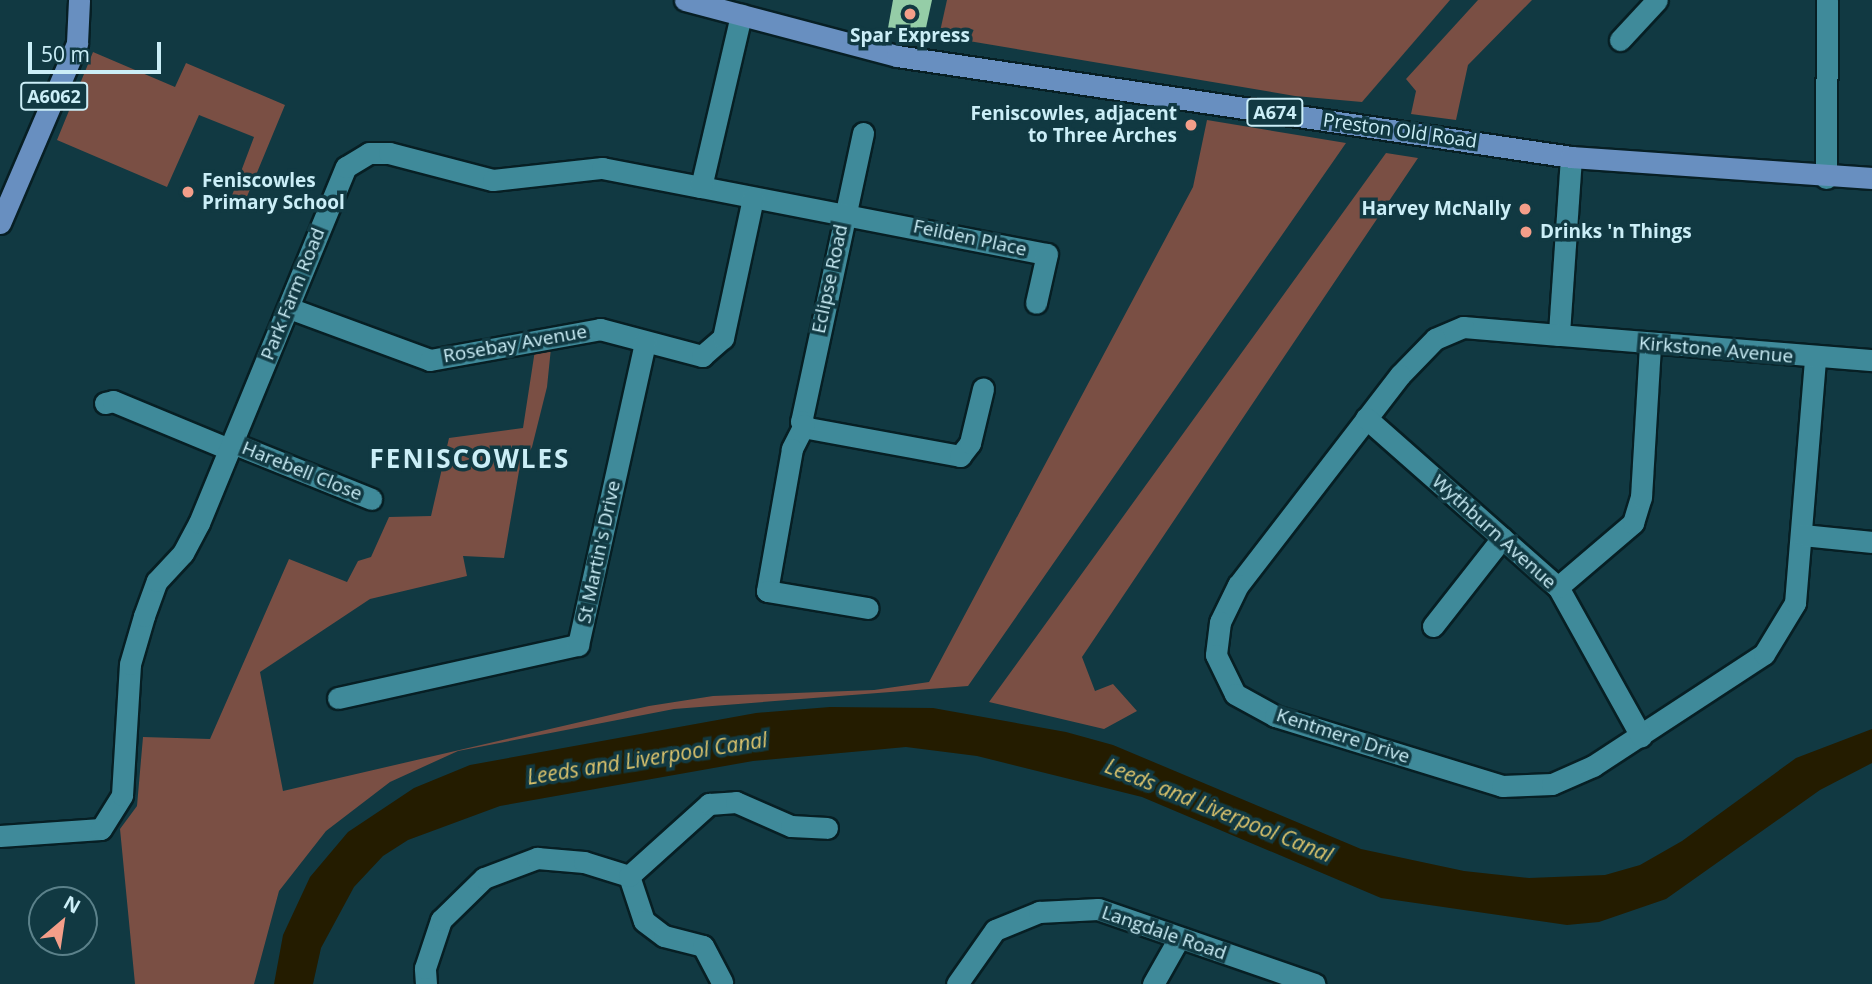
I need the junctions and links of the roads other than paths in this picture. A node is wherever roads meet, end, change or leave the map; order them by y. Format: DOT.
graph roads {
  1 [pos="79,0"];
  2 [pos="1657,0"];
  3 [pos="1827,0"];
  4 [pos="699,2"];
  5 [pos="741,15"];
  6 [pos="1620,40"];
  7 [pos="863,133"];
  8 [pos="1571,156"];
  9 [pos="1826,178"];
  10 [pos="1872,178"];
  11 [pos="701,187"];
  12 [pos="753,198"];
  13 [pos="845,212"];
  14 [pos="0,223"];
  15 [pos="1036,303"];
  16 [pos="289,308"];
  17 [pos="1559,335"];
  18 [pos="645,342"];
  19 [pos="1650,345"];
  20 [pos="1815,358"];
  21 [pos="1872,360"];
  22 [pos="983,389"];
  23 [pos="105,403"];
  24 [pos="1366,418"];
  25 [pos="804,425"];
  26 [pos="231,446"];
  27 [pos="371,499"];
  28 [pos="1803,535"];
  29 [pos="1502,538"];
  30 [pos="1872,542"];
  31 [pos="1558,587"];
  32 [pos="868,608"];
  33 [pos="1433,626"];
  34 [pos="338,698"];
  35 [pos="1641,736"];
  36 [pos="827,828"];
  37 [pos="0,836"];
  38 [pos="629,876"];
  39 [pos="1178,938"];
  40 [pos="722,982"];
  41 [pos="426,984"];
  42 [pos="957,984"];
  43 [pos="1153,984"];
  44 [pos="1314,984"];
  1 -- 14 [label="main road, A6062"];
  2 -- 6 [label="street"];
  3 -- 9 [label="street"];
  4 -- 5 [label="main road, Preston Old Road / A674"];
  5 -- 8 [label="main road, Preston Old Road / A674"];
  5 -- 11 [label="street"];
  7 -- 13 [label="street, Eclipse Road"];
  8 -- 9 [label="main road, Preston Old Road / A674"];
  8 -- 17 [label="street"];
  9 -- 10 [label="main road, Preston Old Road / A674"];
  11 -- 12 [label="street, Park Farm Road"];
  11 -- 16 [label="street, Park Farm Road"];
  12 -- 13 [label="street, Park Farm Road"];
  12 -- 18 [label="street, Rosebay Avenue"];
  13 -- 15 [label="street, Feilden Place"];
  13 -- 25 [label="street, Eclipse Road"];
  16 -- 18 [label="street, Rosebay Avenue"];
  16 -- 26 [label="street, Park Farm Road"];
  17 -- 19 [label="street, Kirkstone Avenue"];
  17 -- 24 [label="street, Kentmere Drive"];
  18 -- 34 [label="street, St Martin's Drive"];
  19 -- 20 [label="street, Kirkstone Avenue"];
  19 -- 31 [label="street"];
  20 -- 21 [label="street, Kirkstone Avenue"];
  20 -- 28 [label="street, Kentmere Drive"];
  22 -- 25 [label="street"];
  23 -- 26 [label="street, Harebell Close"];
  24 -- 29 [label="street, Wythburn Avenue"];
  24 -- 35 [label="street, Kentmere Drive"];
  25 -- 32 [label="street, Eclipse Road"];
  26 -- 27 [label="street, Harebell Close"];
  26 -- 37 [label="street, Park Farm Road"];
  28 -- 30 [label="street"];
  28 -- 35 [label="street, Kentmere Drive"];
  29 -- 31 [label="street, Wythburn Avenue"];
  29 -- 33 [label="street"];
  31 -- 35 [label="street, Wythburn Avenue"];
  36 -- 38 [label="street"];
  38 -- 40 [label="street"];
  38 -- 41 [label="street"];
  39 -- 42 [label="street, Langdale Road"];
  39 -- 43 [label="street"];
  39 -- 44 [label="street, Langdale Road"];
}
